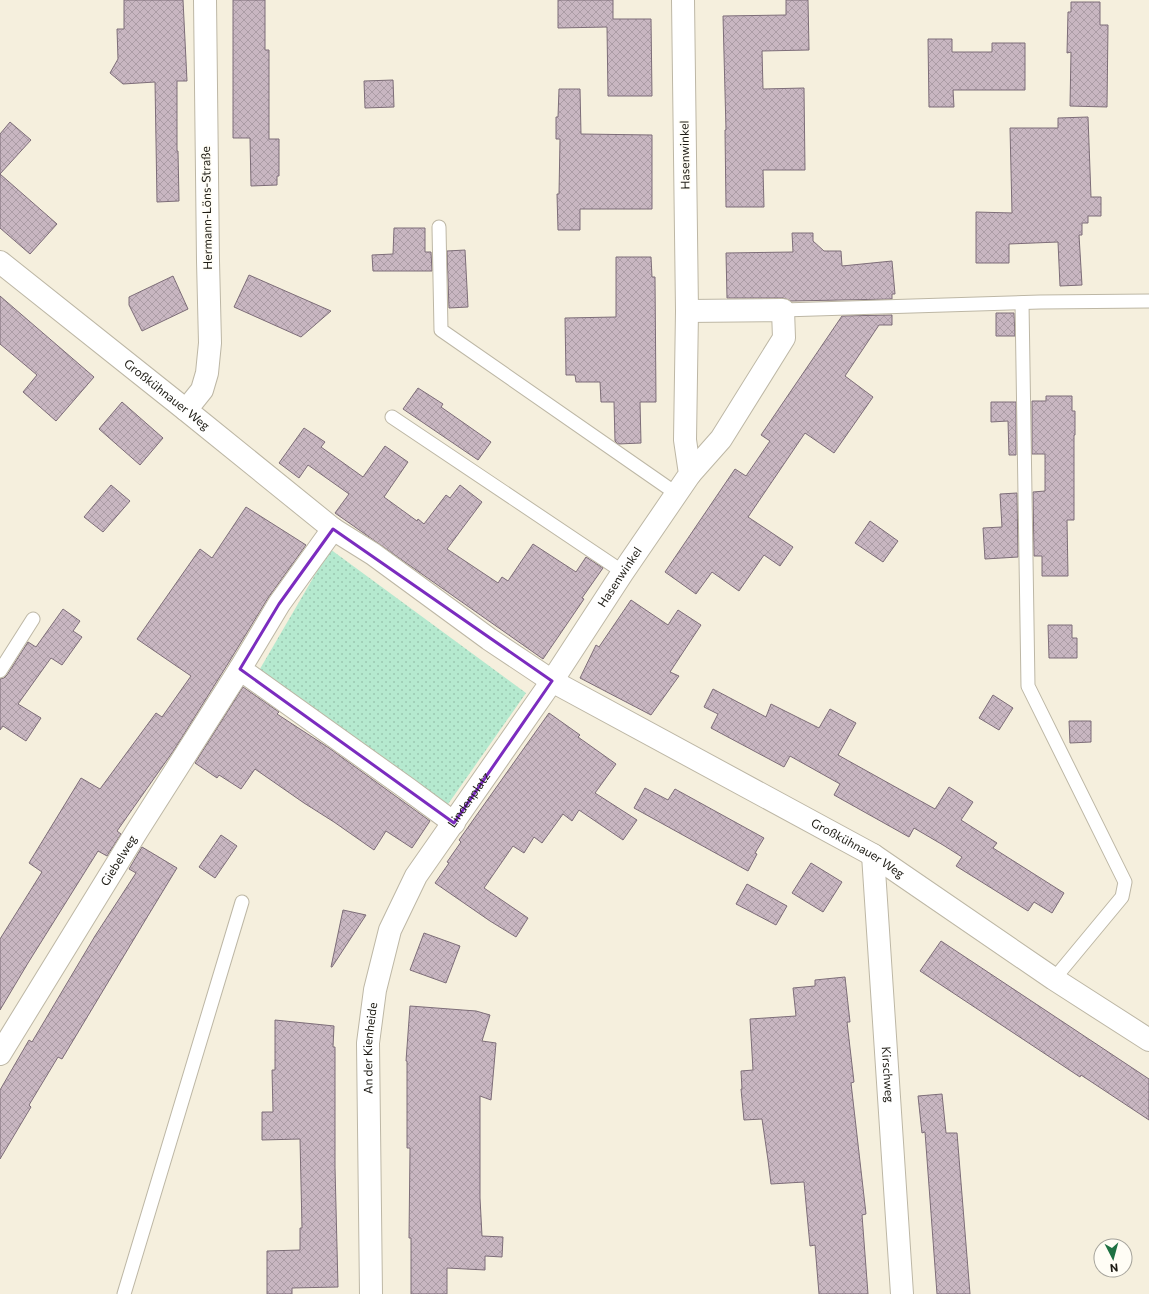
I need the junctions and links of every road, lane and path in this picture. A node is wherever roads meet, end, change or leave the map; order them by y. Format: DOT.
graph roads {
  1 [pos="206,0"];
  2 [pos="683,0"];
  3 [pos="439,227"];
  4 [pos="0,262"];
  5 [pos="1149,301"];
  6 [pos="1022,303"];
  7 [pos="783,310"];
  8 [pos="687,311"];
  9 [pos="186,410"];
  10 [pos="392,417"];
  11 [pos="690,474"];
  12 [pos="676,494"];
  13 [pos="333,529"];
  14 [pos="623,572"];
  15 [pos="33,619"];
  16 [pos="240,669"];
  17 [pos="0,671"];
  18 [pos="552,681"];
  19 [pos="454,823"];
  20 [pos="873,855"];
  21 [pos="242,902"];
  22 [pos="1054,979"];
  23 [pos="1149,1040"];
  24 [pos="0,1054"];
  25 [pos="124,1294"];
  26 [pos="371,1294"];
  27 [pos="902,1294"];
  1 -- 9 [label="street, Hermann-Löns-Straße"];
  2 -- 8 [label="street, Hasenwinkel"];
  3 -- 12 [label="lane"];
  4 -- 9 [label="street, Großkühnauer Weg"];
  5 -- 6 [label="lane"];
  6 -- 7 [label="lane"];
  6 -- 22 [label="lane"];
  7 -- 8 [label="street"];
  7 -- 11 [label="street, Hasenwinkel"];
  8 -- 11 [label="street, Hasenwinkel"];
  9 -- 13 [label="street, Großkühnauer Weg"];
  10 -- 14 [label="lane"];
  11 -- 12 [label="street, Hasenwinkel"];
  12 -- 14 [label="street, Hasenwinkel"];
  13 -- 16 [label="street"];
  13 -- 18 [label="street"];
  14 -- 18 [label="street, Hasenwinkel"];
  15 -- 17 [label="lane"];
  16 -- 19 [label="street, Lindenplatz"];
  16 -- 24 [label="street, Giebelweg"];
  18 -- 19 [label="street, Lindenplatz"];
  18 -- 20 [label="street, Großkühnauer Weg"];
  19 -- 26 [label="street, An der Kienheide"];
  20 -- 22 [label="street, Großkühnauer Weg"];
  20 -- 27 [label="street, Kirschweg"];
  21 -- 25 [label="lane"];
  22 -- 23 [label="street, Großkühnauer Weg"];
}
